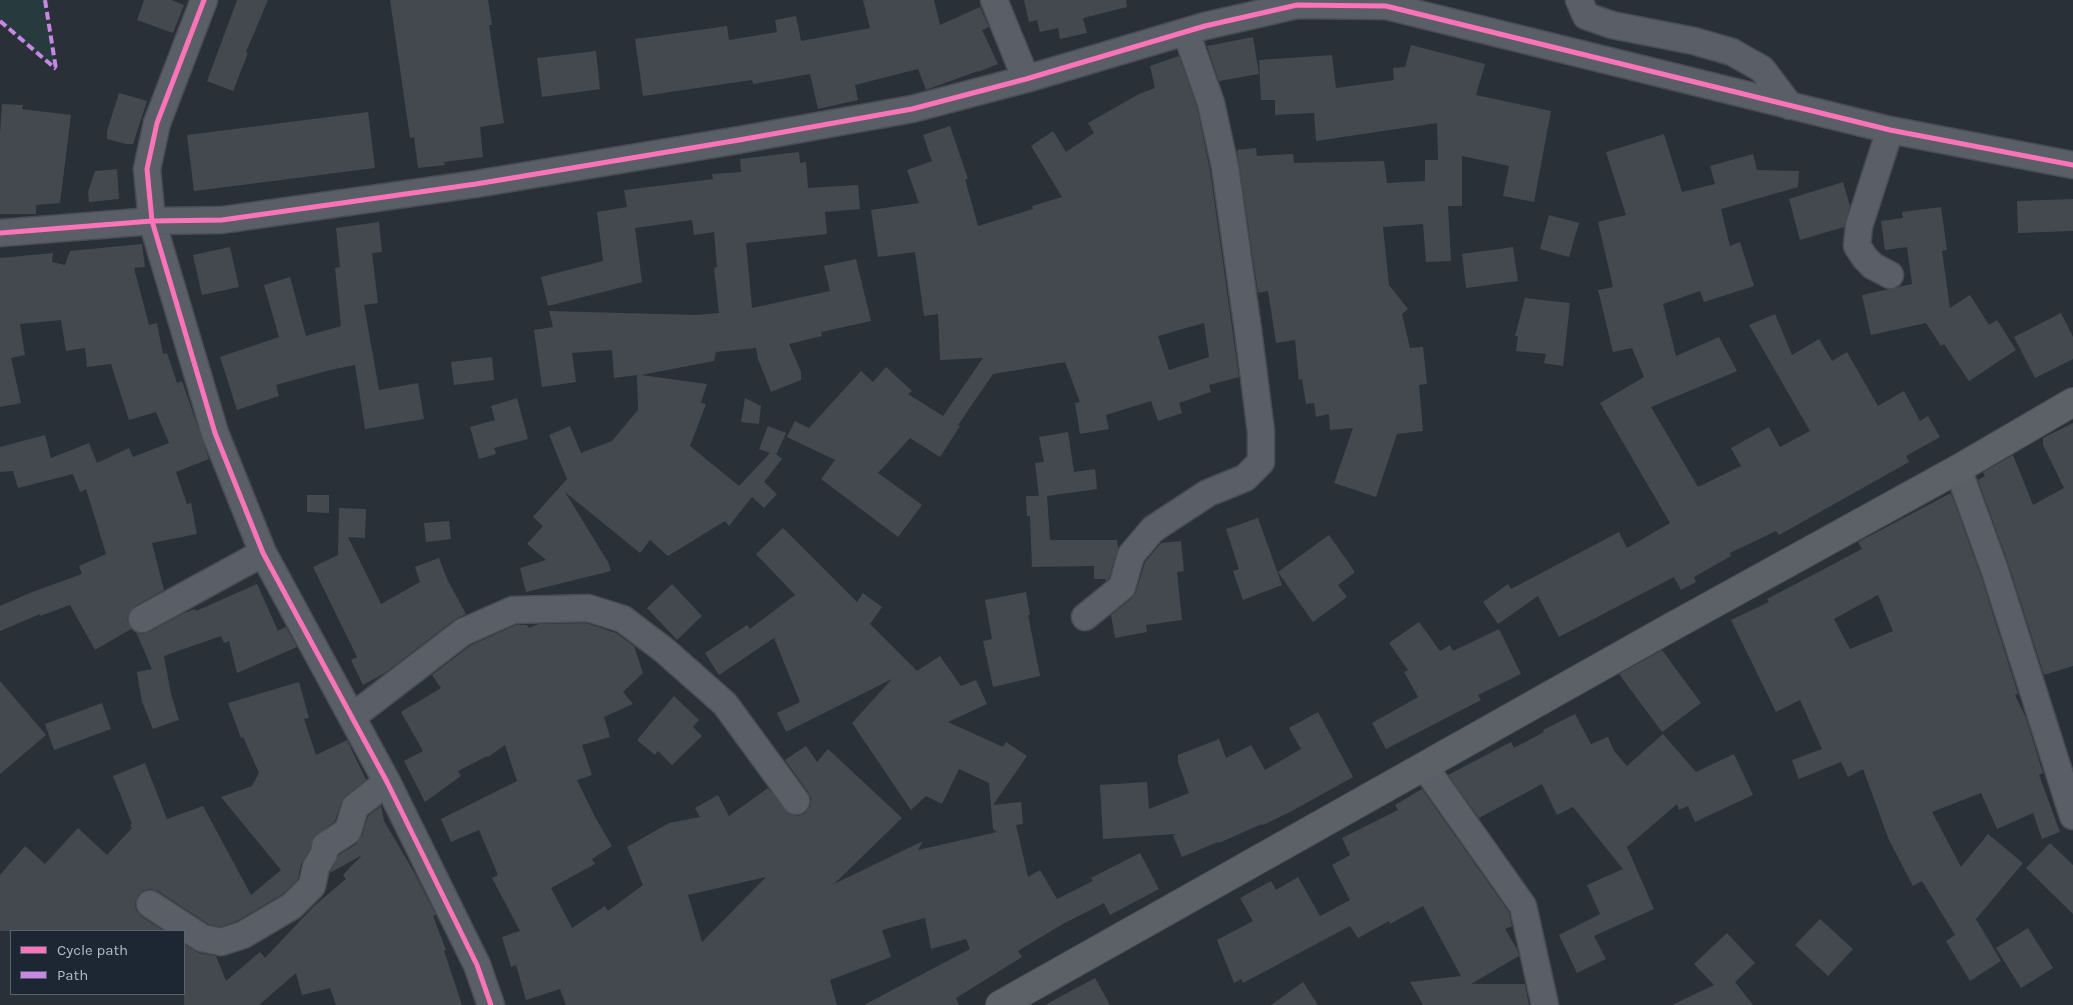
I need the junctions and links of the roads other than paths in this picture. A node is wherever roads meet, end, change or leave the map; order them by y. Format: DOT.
graph roads {
  1 [pos="204,0"];
  2 [pos="994,0"];
  3 [pos="1579,0"];
  4 [pos="1186,32"];
  5 [pos="1026,79"];
  6 [pos="1790,106"];
  7 [pos="1890,130"];
  8 [pos="2073,165"];
  9 [pos="152,221"];
  10 [pos="0,233"];
  11 [pos="1890,275"];
  12 [pos="2073,402"];
  13 [pos="1958,470"];
  14 [pos="263,553"];
  15 [pos="1085,617"];
  16 [pos="142,619"];
  17 [pos="352,717"];
  18 [pos="1424,766"];
  19 [pos="387,782"];
  20 [pos="796,801"];
  21 [pos="2073,816"];
  22 [pos="150,904"];
  23 [pos="491,1005"];
  24 [pos="1001,1005"];
  25 [pos="1546,1005"];
  1 -- 9 [label="street"];
  2 -- 5 [label="street"];
  3 -- 6 [label="street"];
  4 -- 5 [label="street"];
  4 -- 6 [label="street"];
  4 -- 15 [label="street"];
  5 -- 9 [label="street"];
  6 -- 7 [label="street"];
  7 -- 8 [label="street"];
  7 -- 11 [label="street"];
  9 -- 10 [label="street"];
  9 -- 14 [label="street"];
  12 -- 13 [label="main road"];
  13 -- 18 [label="main road"];
  13 -- 21 [label="street"];
  14 -- 16 [label="street"];
  14 -- 17 [label="street"];
  17 -- 19 [label="street"];
  17 -- 20 [label="street"];
  18 -- 24 [label="main road"];
  18 -- 25 [label="street"];
  19 -- 22 [label="street"];
  19 -- 23 [label="street"];
}
